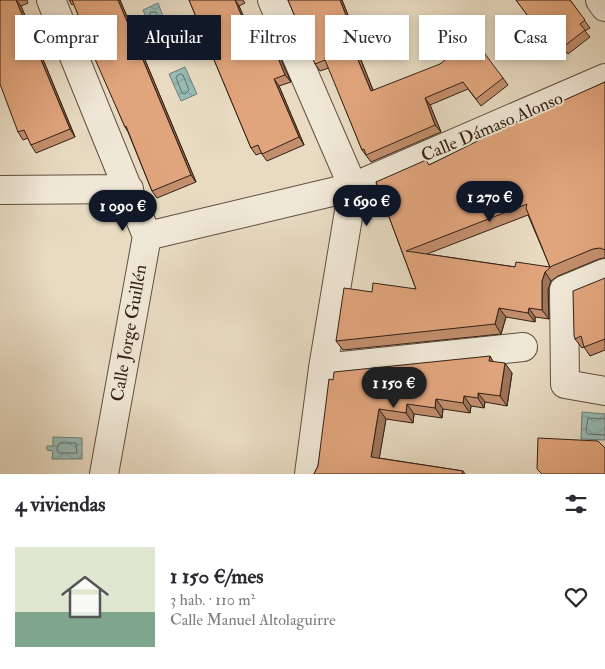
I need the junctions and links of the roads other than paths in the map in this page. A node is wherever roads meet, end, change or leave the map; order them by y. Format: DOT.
graph roads {
  1 [pos="51,0"];
  2 [pos="272,0"];
  3 [pos="605,78"];
  4 [pos="353,187"];
  5 [pos="129,189"];
  6 [pos="0,190"];
  7 [pos="147,236"];
  8 [pos="605,273"];
  9 [pos="523,347"];
  10 [pos="323,368"];
  11 [pos="605,390"];
  12 [pos="104,474"];
  13 [pos="309,474"];
  1 -- 5 [label="street"];
  2 -- 4 [label="street"];
  3 -- 4 [label="street, Calle Dámaso Alonso"];
  4 -- 7 [label="street, Calle Dámaso Alonso"];
  4 -- 10 [label="street"];
  5 -- 6 [label="street"];
  5 -- 7 [label="street"];
  7 -- 12 [label="street, Calle Jorge Guillén"];
  8 -- 11 [label="street"];
  9 -- 10 [label="street"];
  10 -- 13 [label="street"];
}
